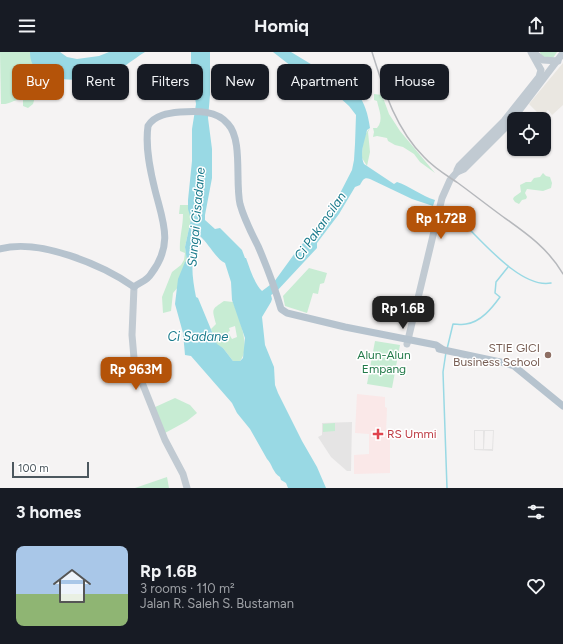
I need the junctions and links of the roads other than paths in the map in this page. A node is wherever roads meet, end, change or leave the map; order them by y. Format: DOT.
graph roads {
  1 [pos="532,52"];
  2 [pos="563,53"];
  3 [pos="558,61"];
  4 [pos="457,172"];
  5 [pos="0,249"];
  6 [pos="134,288"];
  7 [pos="409,343"];
  8 [pos="563,406"];
  9 [pos="187,488"];
  1 -- 3 [label="main road"];
  1 -- 4 [label="main road"];
  2 -- 3 [label="main road"];
  3 -- 4 [label="main road"];
  4 -- 7 [label="main road"];
  5 -- 6 [label="main road"];
  6 -- 7 [label="main road"];
  6 -- 9 [label="main road"];
  7 -- 8 [label="main road"];
}
